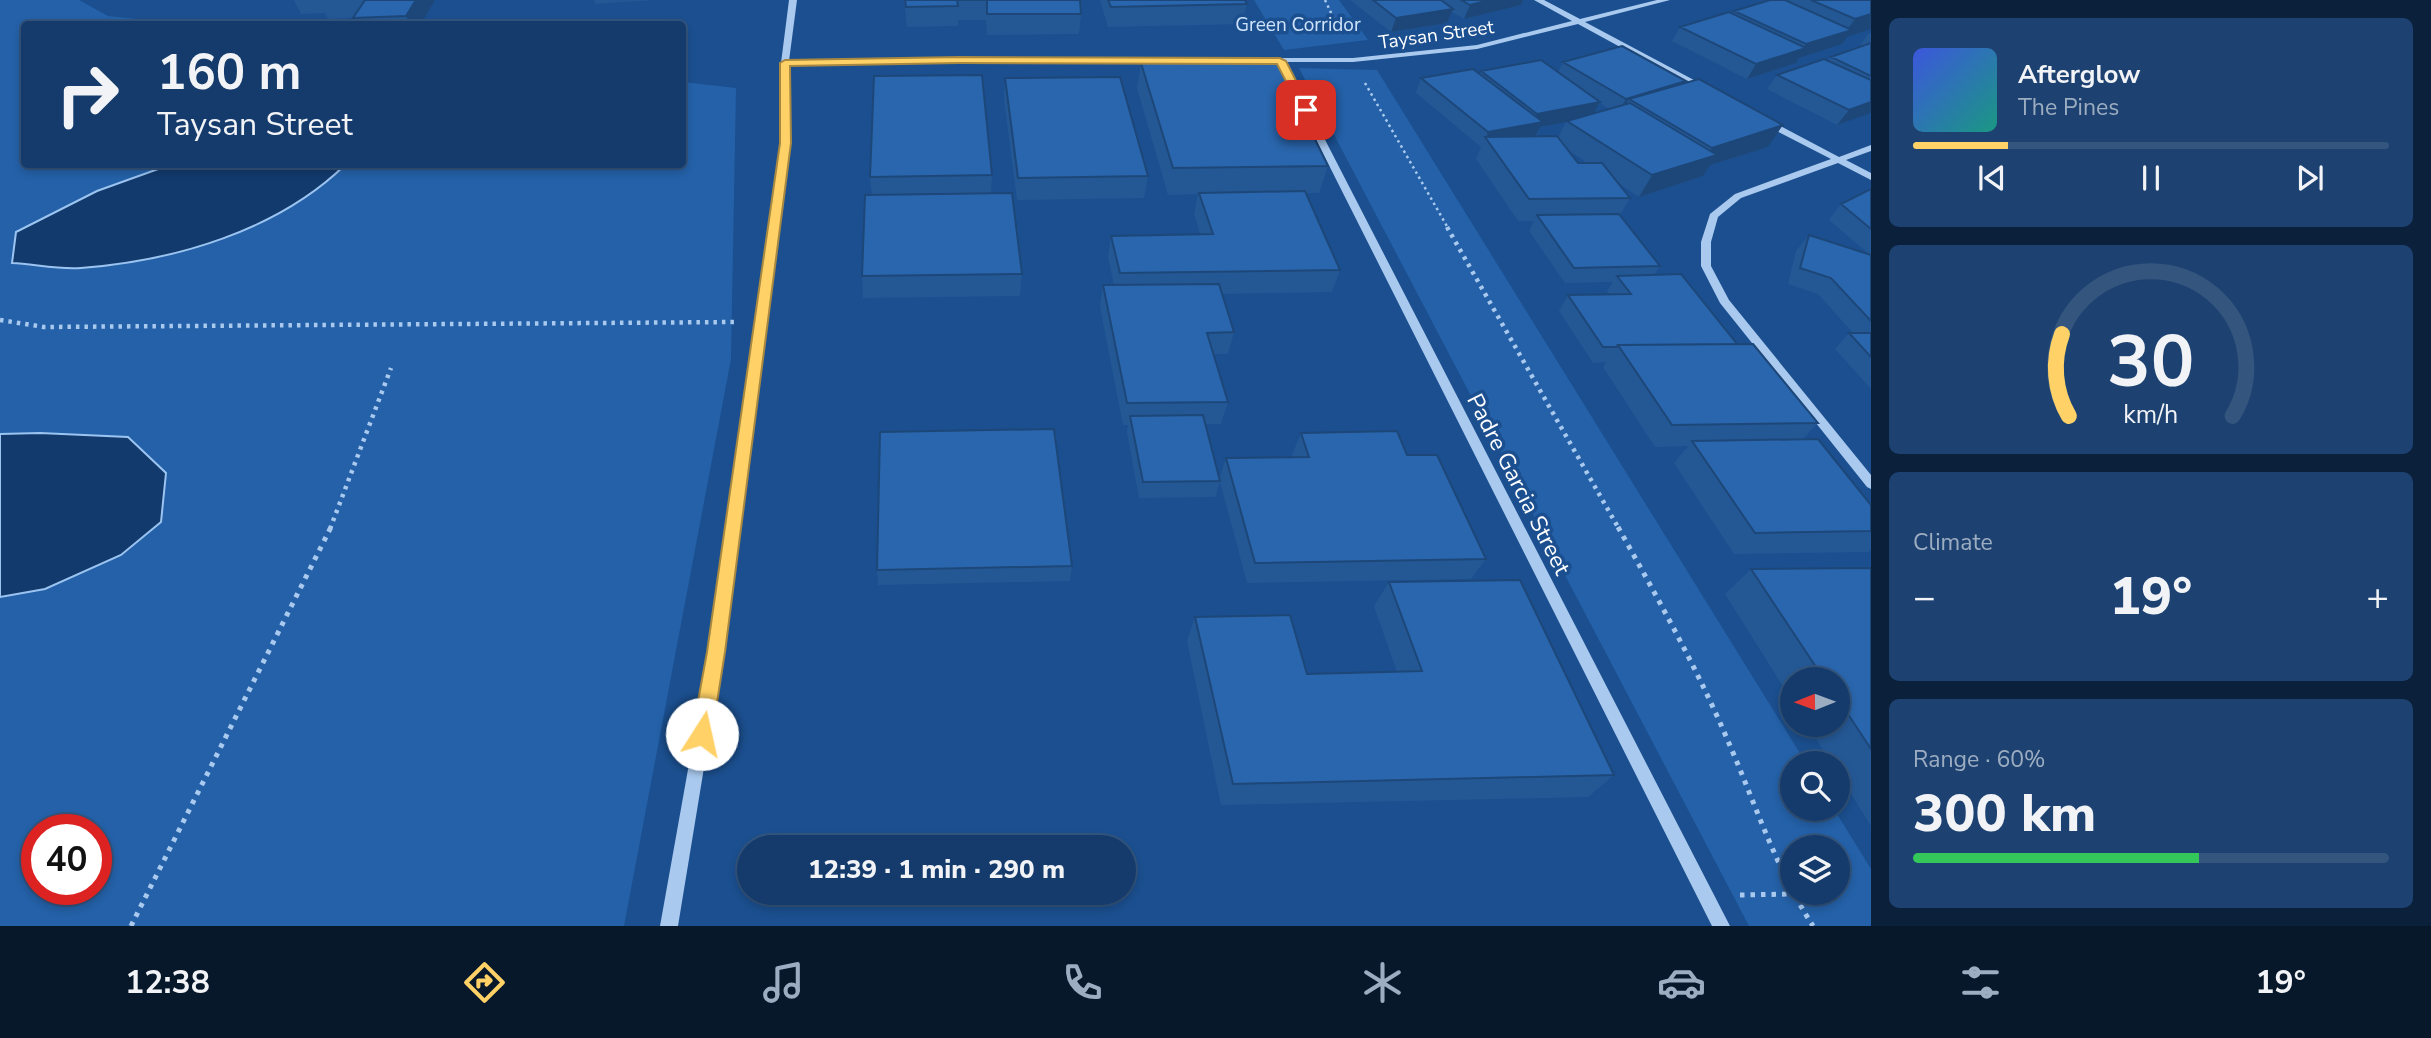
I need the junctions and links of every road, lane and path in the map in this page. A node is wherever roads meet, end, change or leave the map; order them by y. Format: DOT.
graph roads {
  1 [pos="793,0"];
  2 [pos="1325,0"];
  3 [pos="1538,0"];
  4 [pos="1666,0"];
  5 [pos="1580,23"];
  6 [pos="1353,60"];
  7 [pos="1280,61"];
  8 [pos="785,63"];
  9 [pos="1713,94"];
  10 [pos="1762,120"];
  11 [pos="1871,148"];
  12 [pos="1834,159"];
  13 [pos="1871,177"];
  14 [pos="0,320"];
  15 [pos="760,321"];
  16 [pos="391,368"];
  17 [pos="1871,484"];
  18 [pos="1780,865"];
  19 [pos="1780,894"];
  20 [pos="1705,896"];
  21 [pos="1799,905"];
  22 [pos="131,926"];
  23 [pos="669,926"];
  24 [pos="1721,926"];
  25 [pos="1813,926"];
  1 -- 8 [label="street"];
  2 -- 6 [label="path"];
  3 -- 5 [label="street"];
  4 -- 5 [label="street, Taysan Street"];
  5 -- 6 [label="street, Taysan Street"];
  5 -- 9 [label="street"];
  6 -- 7 [label="street, Taysan Street"];
  6 -- 18 [label="path"];
  7 -- 8 [label="street, Taysan Street"];
  7 -- 20 [label="street, Padre Garcia Street"];
  8 -- 15 [label="street"];
  10 -- 12 [label="street"];
  11 -- 12 [label="street"];
  12 -- 13 [label="street"];
  12 -- 17 [label="street"];
  14 -- 15 [label="path"];
  15 -- 23 [label="street"];
  16 -- 22 [label="path"];
  19 -- 20 [label="path"];
  20 -- 24 [label="street, Padre Garcia Street"];
  21 -- 25 [label="path"];
}
